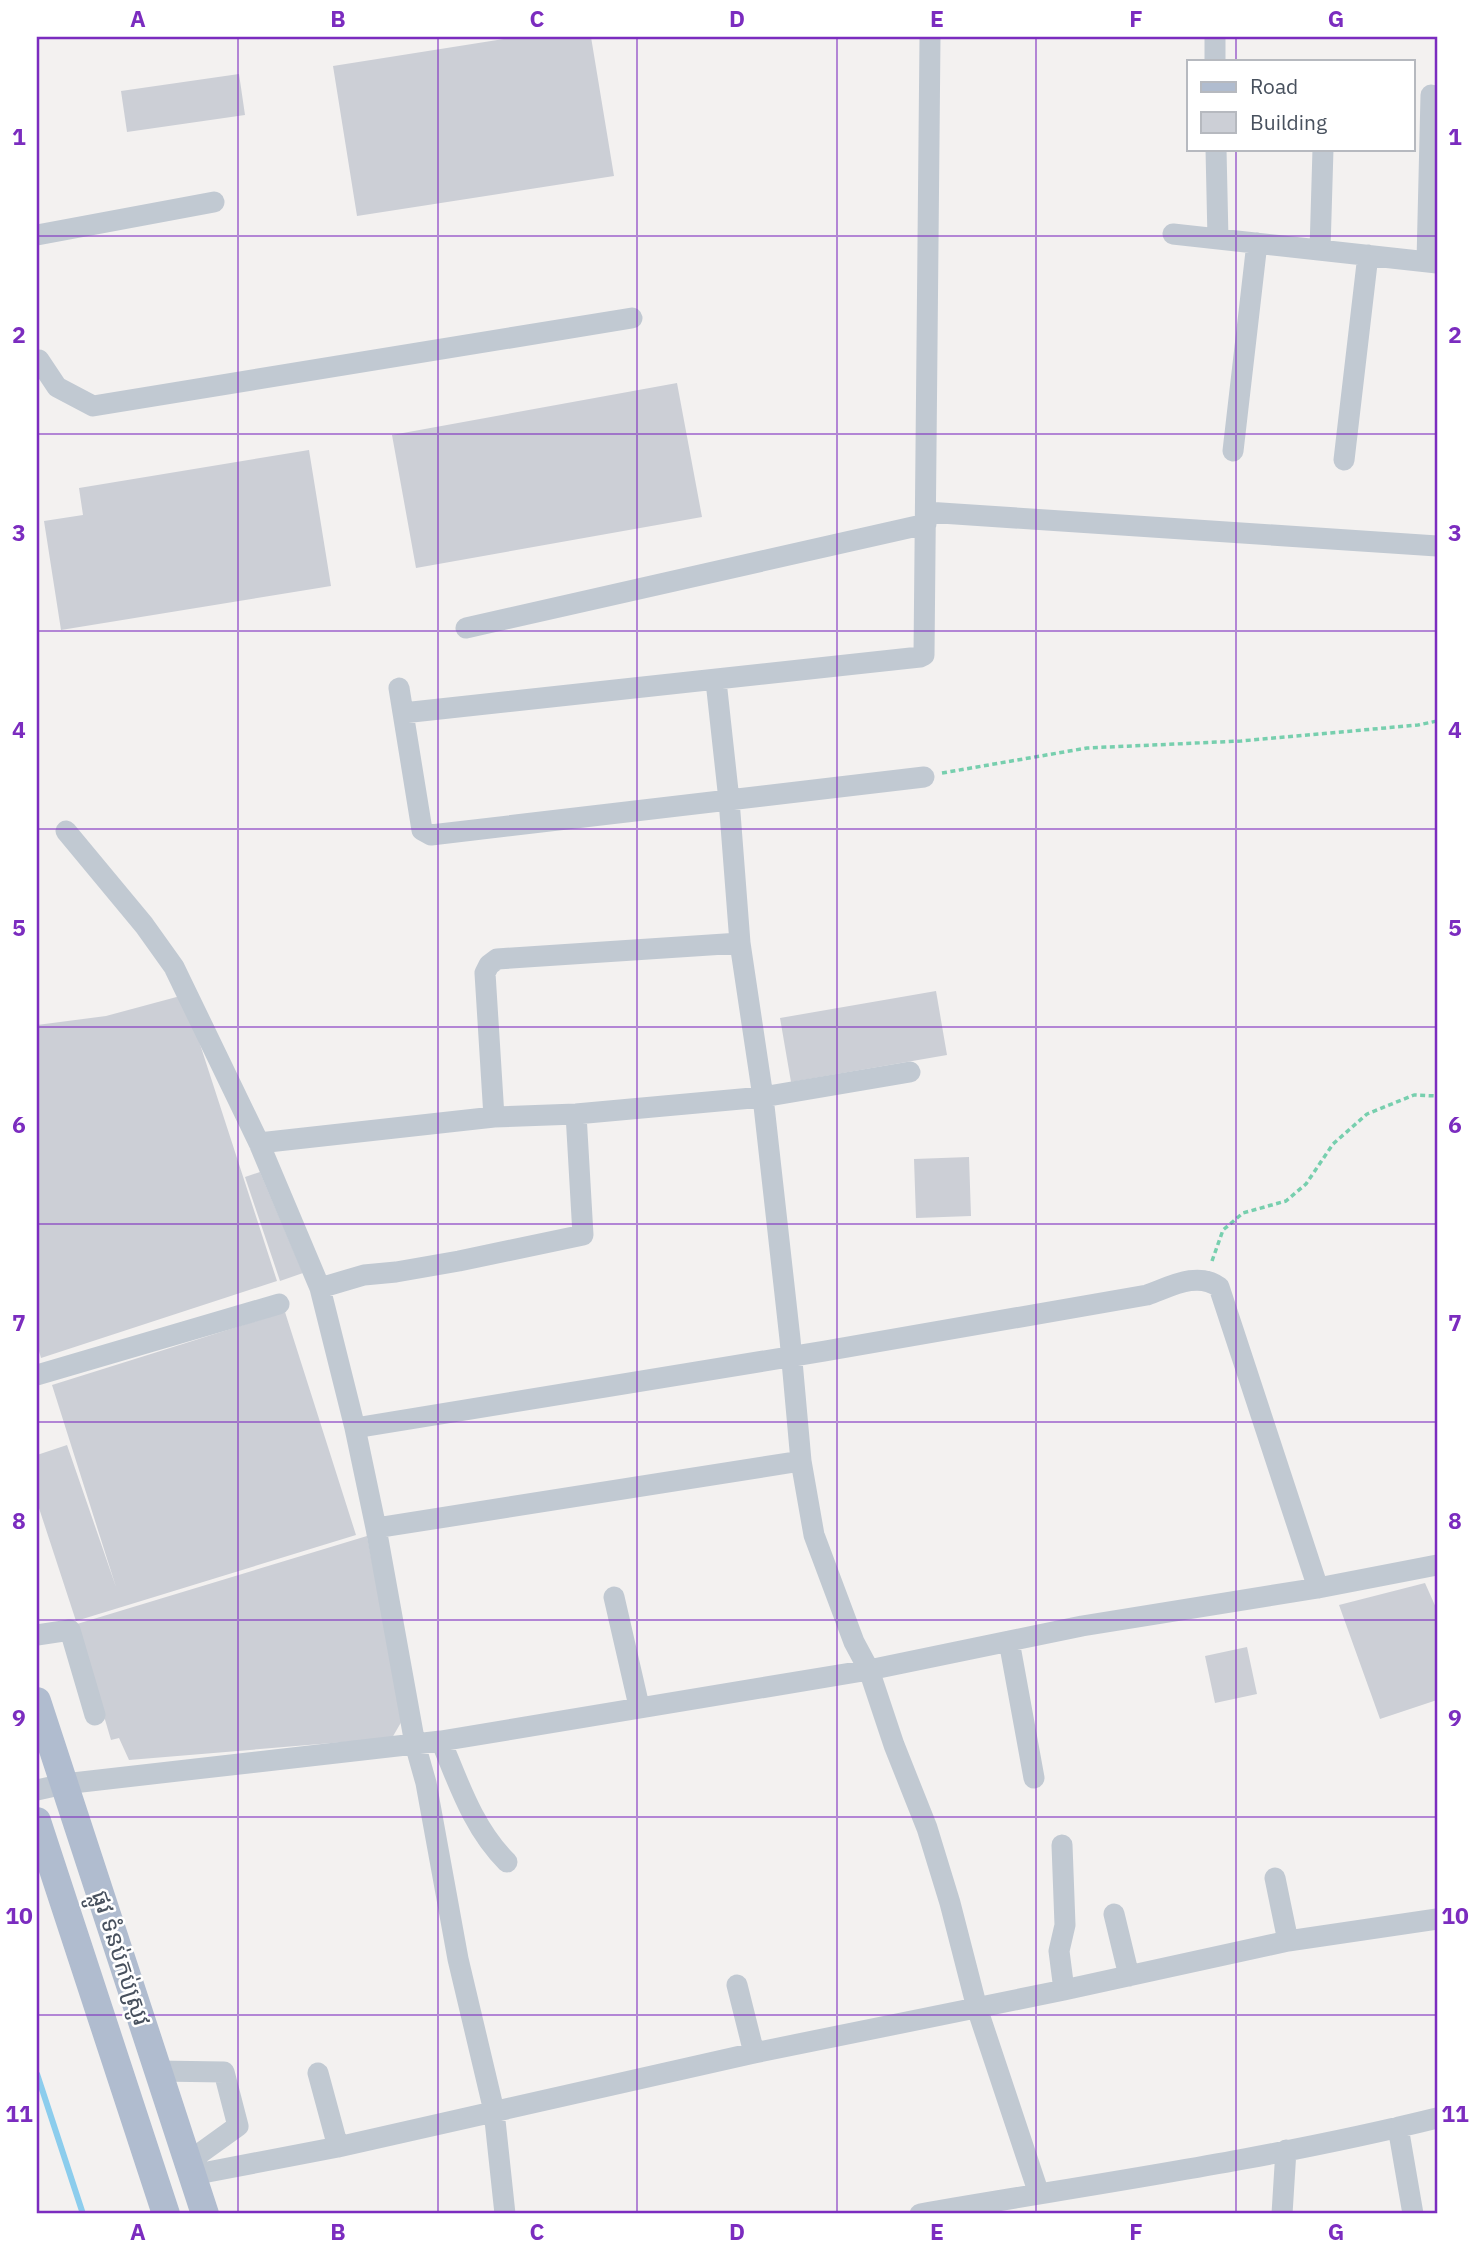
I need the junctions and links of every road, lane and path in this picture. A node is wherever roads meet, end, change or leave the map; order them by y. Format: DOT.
graph roads {
  1 [pos="930,37"];
  2 [pos="1215,37"];
  3 [pos="1215,60"];
  4 [pos="1431,95"];
  5 [pos="1216,150"];
  6 [pos="1323,150"];
  7 [pos="214,201"];
  8 [pos="1173,234"];
  9 [pos="37,235"];
  10 [pos="1218,239"];
  11 [pos="1256,243"];
  12 [pos="1320,250"];
  13 [pos="1367,255"];
  14 [pos="1432,262"];
  15 [pos="632,318"];
  16 [pos="37,360"];
  17 [pos="1234,452"];
  18 [pos="1344,460"];
  19 [pos="926,518"];
  20 [pos="1437,547"];
  21 [pos="466,628"];
  22 [pos="716,681"];
  23 [pos="399,688"];
  24 [pos="403,713"];
  25 [pos="1437,721"];
  26 [pos="924,777"];
  27 [pos="729,800"];
  28 [pos="66,831"];
  29 [pos="740,943"];
  30 [pos="910,1072"];
  31 [pos="1437,1096"];
  32 [pos="763,1097"];
  33 [pos="576,1114"];
  34 [pos="494,1117"];
  35 [pos="260,1143"];
  36 [pos="1210,1280"];
  37 [pos="320,1288"];
  38 [pos="279,1304"];
  39 [pos="792,1356"];
  40 [pos="37,1375"];
  41 [pos="355,1428"];
  42 [pos="801,1461"];
  43 [pos="376,1528"];
  44 [pos="1437,1565"];
  45 [pos="1318,1588"];
  46 [pos="614,1597"];
  47 [pos="37,1635"];
  48 [pos="1009,1641"];
  49 [pos="869,1670"];
  50 [pos="37,1701"];
  51 [pos="639,1706"];
  52 [pos="95,1715"];
  53 [pos="441,1741"];
  54 [pos="415,1744"];
  55 [pos="1034,1778"];
  56 [pos="50,1787"];
  57 [pos="37,1821"];
  58 [pos="1062,1845"];
  59 [pos="507,1862"];
  60 [pos="1275,1878"];
  61 [pos="1114,1914"];
  62 [pos="1437,1919"];
  63 [pos="1288,1941"];
  64 [pos="1129,1976"];
  65 [pos="737,1985"];
  66 [pos="1064,1990"];
  67 [pos="977,2008"];
  68 [pos="754,2053"];
  69 [pos="158,2071"];
  70 [pos="318,2073"];
  71 [pos="494,2111"];
  72 [pos="1437,2118"];
  73 [pos="1398,2127"];
  74 [pos="338,2147"];
  75 [pos="1286,2150"];
  76 [pos="190,2169"];
  77 [pos="1039,2194"];
  78 [pos="166,2214"];
  79 [pos="205,2214"];
  80 [pos="505,2214"];
  81 [pos="920,2214"];
  82 [pos="1282,2214"];
  83 [pos="1413,2214"];
  1 -- 19 [label="street"];
  2 -- 3 [label="street"];
  4 -- 14 [label="street"];
  5 -- 10 [label="street"];
  6 -- 12 [label="street"];
  7 -- 9 [label="street"];
  8 -- 10 [label="street"];
  10 -- 11 [label="street"];
  11 -- 12 [label="street"];
  11 -- 17 [label="street"];
  12 -- 13 [label="street"];
  13 -- 14 [label="street"];
  13 -- 18 [label="street"];
  15 -- 16 [label="street"];
  19 -- 20 [label="street"];
  19 -- 21 [label="street"];
  19 -- 22 [label="street"];
  22 -- 24 [label="street"];
  22 -- 27 [label="street"];
  23 -- 24 [label="street"];
  24 -- 27 [label="street"];
  25 -- 26 [label="path"];
  26 -- 27 [label="street"];
  27 -- 29 [label="street"];
  28 -- 35 [label="street"];
  29 -- 32 [label="street"];
  29 -- 34 [label="street"];
  30 -- 32 [label="street"];
  31 -- 36 [label="path"];
  32 -- 33 [label="street"];
  32 -- 39 [label="street"];
  33 -- 34 [label="street"];
  33 -- 37 [label="street"];
  34 -- 35 [label="street"];
  35 -- 37 [label="street"];
  36 -- 39 [label="street"];
  36 -- 45 [label="street"];
  37 -- 41 [label="street"];
  38 -- 40 [label="street"];
  39 -- 41 [label="street"];
  39 -- 42 [label="street"];
  41 -- 43 [label="street"];
  42 -- 43 [label="street"];
  42 -- 49 [label="street"];
  43 -- 54 [label="street"];
  44 -- 45 [label="street"];
  45 -- 48 [label="street"];
  46 -- 51 [label="street"];
  47 -- 52 [label="street"];
  48 -- 49 [label="street"];
  48 -- 55 [label="street"];
  49 -- 51 [label="street"];
  49 -- 67 [label="street"];
  50 -- 56 [label="main road, ផ្លូវ ទំនប់កប់ស្រូវ"];
  51 -- 53 [label="street"];
  53 -- 54 [label="street"];
  53 -- 59 [label="street"];
  54 -- 56 [label="street"];
  54 -- 71 [label="street"];
  56 -- 69 [label="main road, ផ្លូវ ទំនប់កប់ស្រូវ"];
  57 -- 78 [label="main road, ផ្លូវ ទំនប់កប់ស្រូវ"];
  58 -- 66 [label="street"];
  60 -- 63 [label="street"];
  61 -- 64 [label="street"];
  62 -- 63 [label="street"];
  63 -- 64 [label="street"];
  64 -- 66 [label="street"];
  65 -- 68 [label="street"];
  66 -- 67 [label="street"];
  67 -- 68 [label="street"];
  67 -- 77 [label="street"];
  68 -- 71 [label="street"];
  69 -- 76 [label="main road, ផ្លូវ ទំនប់កប់ស្រូវ"];
  69 -- 76 [label="street"];
  70 -- 74 [label="street"];
  71 -- 74 [label="street"];
  71 -- 80 [label="street"];
  72 -- 73 [label="street"];
  73 -- 75 [label="street"];
  73 -- 83 [label="street"];
  74 -- 76 [label="street"];
  75 -- 77 [label="street"];
  75 -- 82 [label="street"];
  76 -- 79 [label="main road, ផ្លូវ ទំនប់កប់ស្រូវ"];
  77 -- 81 [label="street"];
}
